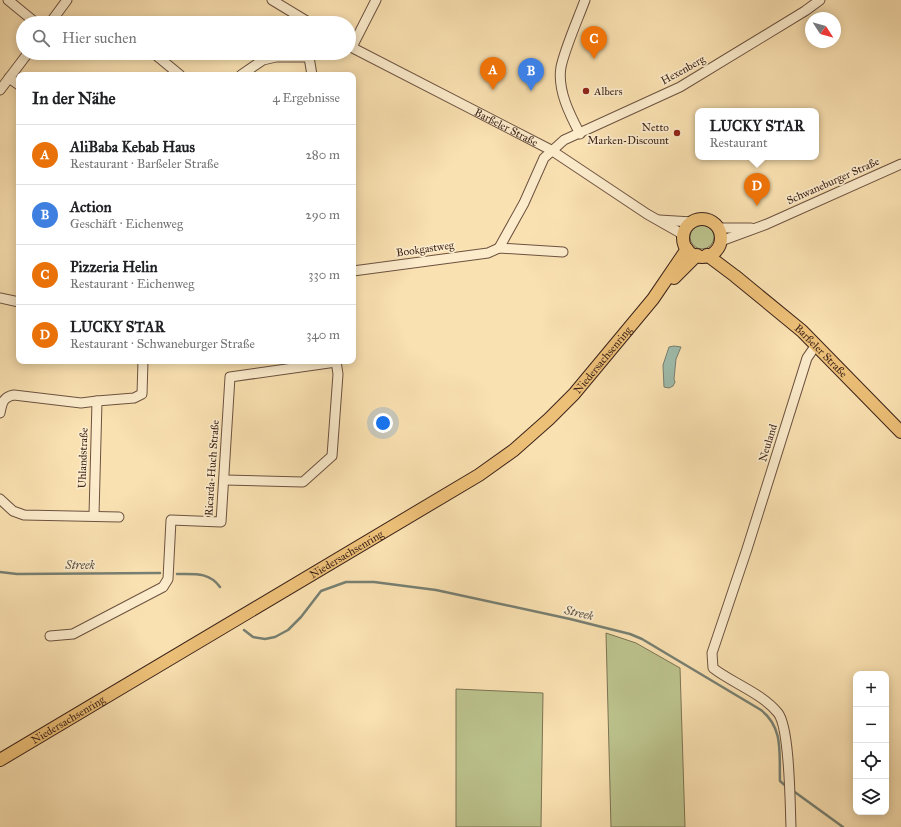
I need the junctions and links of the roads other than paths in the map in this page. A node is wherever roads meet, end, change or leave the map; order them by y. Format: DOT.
graph roads {
  1 [pos="8,0"];
  2 [pos="67,0"];
  3 [pos="272,0"];
  4 [pos="376,0"];
  5 [pos="585,0"];
  6 [pos="820,0"];
  7 [pos="27,16"];
  8 [pos="55,16"];
  9 [pos="298,16"];
  10 [pos="356,38"];
  11 [pos="356,50"];
  12 [pos="23,60"];
  13 [pos="162,60"];
  14 [pos="263,60"];
  15 [pos="310,60"];
  16 [pos="176,72"];
  17 [pos="245,72"];
  18 [pos="312,72"];
  19 [pos="10,78"];
  20 [pos="16,83"];
  21 [pos="0,90"];
  22 [pos="580,134"];
  23 [pos="551,150"];
  24 [pos="901,164"];
  25 [pos="657,220"];
  26 [pos="692,222"];
  27 [pos="718,228"];
  28 [pos="752,228"];
  29 [pos="684,235"];
  30 [pos="719,245"];
  31 [pos="499,248"];
  32 [pos="563,252"];
  33 [pos="697,253"];
  34 [pos="356,271"];
  35 [pos="735,276"];
  36 [pos="0,298"];
  37 [pos="16,301"];
  38 [pos="816,346"];
  39 [pos="143,364"];
  40 [pos="316,364"];
  41 [pos="336,364"];
  42 [pos="97,401"];
  43 [pos="0,413"];
  44 [pos="901,432"];
  45 [pos="224,480"];
  46 [pos="0,499"];
  47 [pos="94,515"];
  48 [pos="119,517"];
  49 [pos="50,636"];
  50 [pos="0,760"];
  51 [pos="791,827"];
  1 -- 7 [label="street"];
  2 -- 8 [label="street"];
  3 -- 9 [label="street"];
  4 -- 10 [label="street"];
  5 -- 22 [label="street"];
  6 -- 22 [label="street, Hexenberg"];
  11 -- 23 [label="street, Barßeler Straße"];
  12 -- 19 [label="street"];
  13 -- 16 [label="street"];
  14 -- 17 [label="street"];
  15 -- 18 [label="street"];
  19 -- 20 [label="street"];
  19 -- 21 [label="street"];
  22 -- 23 [label="street, Hexenberg"];
  23 -- 25 [label="street, Barßeler Straße"];
  23 -- 31 [label="street"];
  24 -- 28 [label="street, Schwaneburger Straße"];
  25 -- 26 [label="street"];
  25 -- 29 [label="street, Barßeler Straße"];
  26 -- 27 [label="main road"];
  26 -- 29 [label="main road"];
  27 -- 28 [label="street, Schwaneburger Straße"];
  27 -- 30 [label="main road"];
  28 -- 30 [label="street, Schwaneburger Straße"];
  29 -- 33 [label="main road"];
  30 -- 33 [label="main road"];
  30 -- 35 [label="main road, Barßeler Straße"];
  31 -- 32 [label="street, Bookgastweg"];
  31 -- 34 [label="street, Bookgastweg"];
  33 -- 35 [label="main road, Barßeler Straße"];
  33 -- 50 [label="main road, Niedersachsenring"];
  35 -- 38 [label="main road, Barßeler Straße"];
  36 -- 37 [label="street"];
  38 -- 44 [label="main road, Barßeler Straße"];
  38 -- 51 [label="street, Neuland"];
  39 -- 42 [label="street"];
  40 -- 45 [label="street, Ricarda-Huch Straße"];
  41 -- 45 [label="street"];
  42 -- 43 [label="street"];
  42 -- 47 [label="street, Uhlandstraße"];
  45 -- 49 [label="street, Ricarda-Huch Straße"];
  46 -- 47 [label="street"];
  47 -- 48 [label="street"];
}
